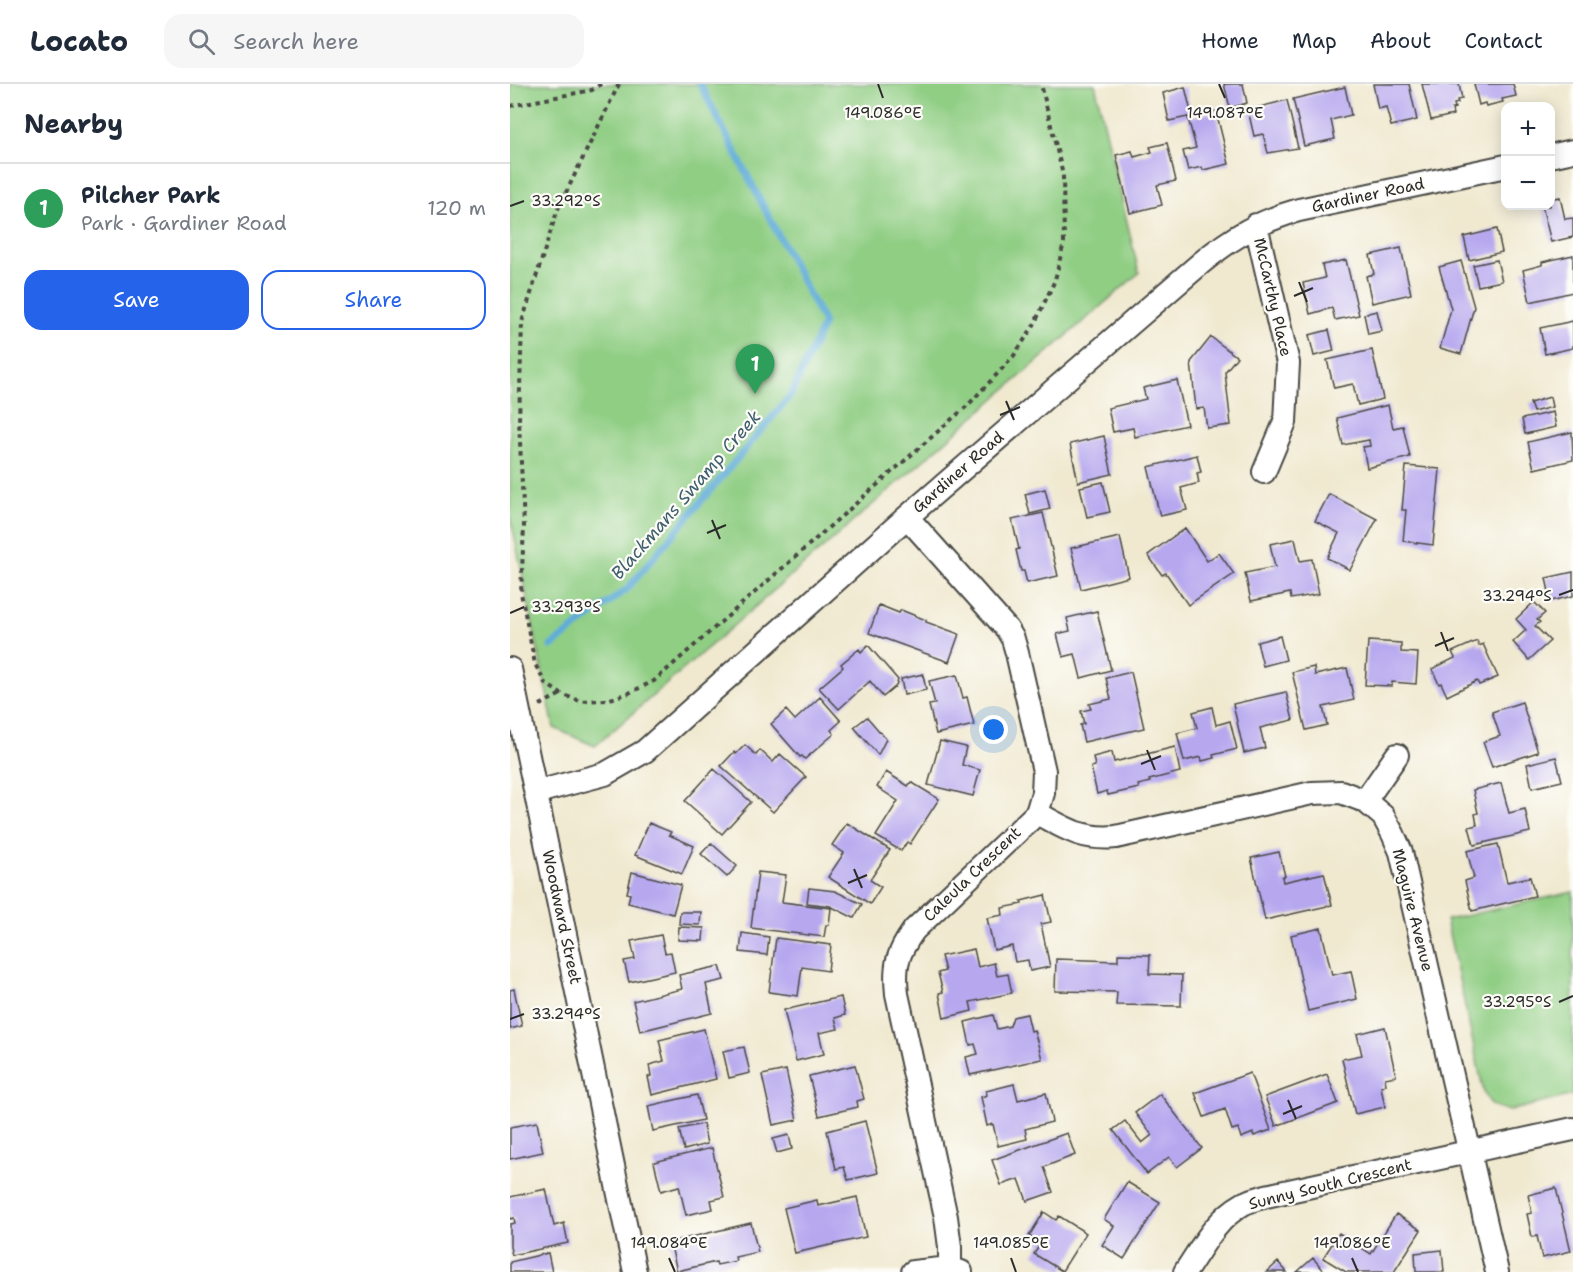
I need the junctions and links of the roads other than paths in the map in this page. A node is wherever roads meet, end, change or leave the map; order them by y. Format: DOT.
graph roads {
  1 [pos="1573,151"];
  2 [pos="1555,155"];
  3 [pos="1501,167"];
  4 [pos="1256,225"];
  5 [pos="1264,472"];
  6 [pos="907,517"];
  7 [pos="510,669"];
  8 [pos="1397,755"];
  9 [pos="537,792"];
  10 [pos="1365,801"];
  11 [pos="1037,813"];
  12 [pos="1573,1129"];
  13 [pos="1469,1151"];
  14 [pos="955,1270"];
  15 [pos="635,1272"];
  16 [pos="914,1272"];
  17 [pos="1185,1272"];
  18 [pos="1497,1272"];
  1 -- 2 [label="street"];
  3 -- 4 [label="street, Gardiner Road"];
  4 -- 5 [label="street, McCarthy Place"];
  4 -- 6 [label="street, Gardiner Road"];
  6 -- 9 [label="street, Gardiner Road"];
  6 -- 11 [label="street"];
  7 -- 9 [label="street, Woodward Street"];
  8 -- 10 [label="street"];
  9 -- 15 [label="street, Woodward Street"];
  10 -- 11 [label="street, Maguire Avenue"];
  10 -- 13 [label="street, Maguire Avenue"];
  11 -- 14 [label="street, Caleula Crescent"];
  12 -- 13 [label="street, Sunny South Crescent"];
  13 -- 17 [label="street, Sunny South Crescent"];
  13 -- 18 [label="street"];
  14 -- 16 [label="street"];
}
